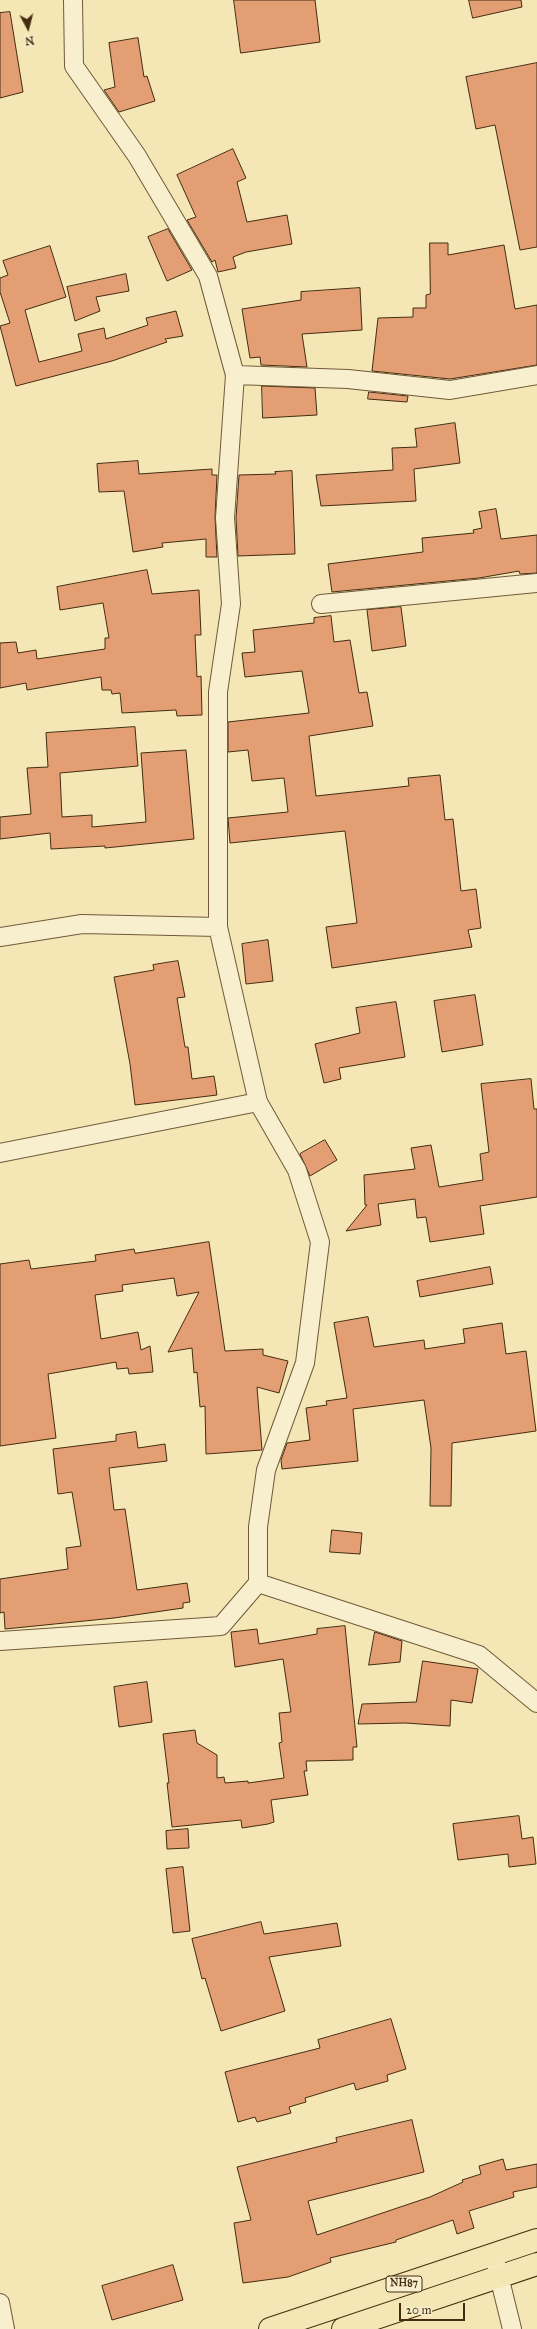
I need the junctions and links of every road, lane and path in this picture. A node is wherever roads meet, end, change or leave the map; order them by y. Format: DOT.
graph roads {
  1 [pos="73,0"];
  2 [pos="235,375"];
  3 [pos="537,375"];
  4 [pos="537,583"];
  5 [pos="321,604"];
  6 [pos="218,927"];
  7 [pos="0,937"];
  8 [pos="258,1102"];
  9 [pos="0,1153"];
  10 [pos="258,1583"];
  11 [pos="0,1640"];
  12 [pos="537,1703"];
  13 [pos="537,2240"];
  14 [pos="493,2254"];
  15 [pos="537,2264"];
  16 [pos="500,2276"];
  17 [pos="0,2303"];
  18 [pos="5,2329"];
  19 [pos="270,2329"];
  20 [pos="343,2329"];
  21 [pos="512,2329"];
  1 -- 2 [label="street"];
  2 -- 3 [label="street"];
  2 -- 6 [label="street"];
  4 -- 5 [label="street"];
  6 -- 7 [label="street"];
  6 -- 8 [label="street"];
  8 -- 9 [label="street"];
  8 -- 10 [label="street"];
  10 -- 11 [label="street"];
  10 -- 12 [label="street"];
  13 -- 14 [label="main road, NH87"];
  14 -- 16 [label="street"];
  14 -- 19 [label="main road, NH87"];
  15 -- 16 [label="main road, NH87"];
  16 -- 20 [label="main road, NH87"];
  16 -- 21 [label="street"];
  17 -- 18 [label="street"];
}
